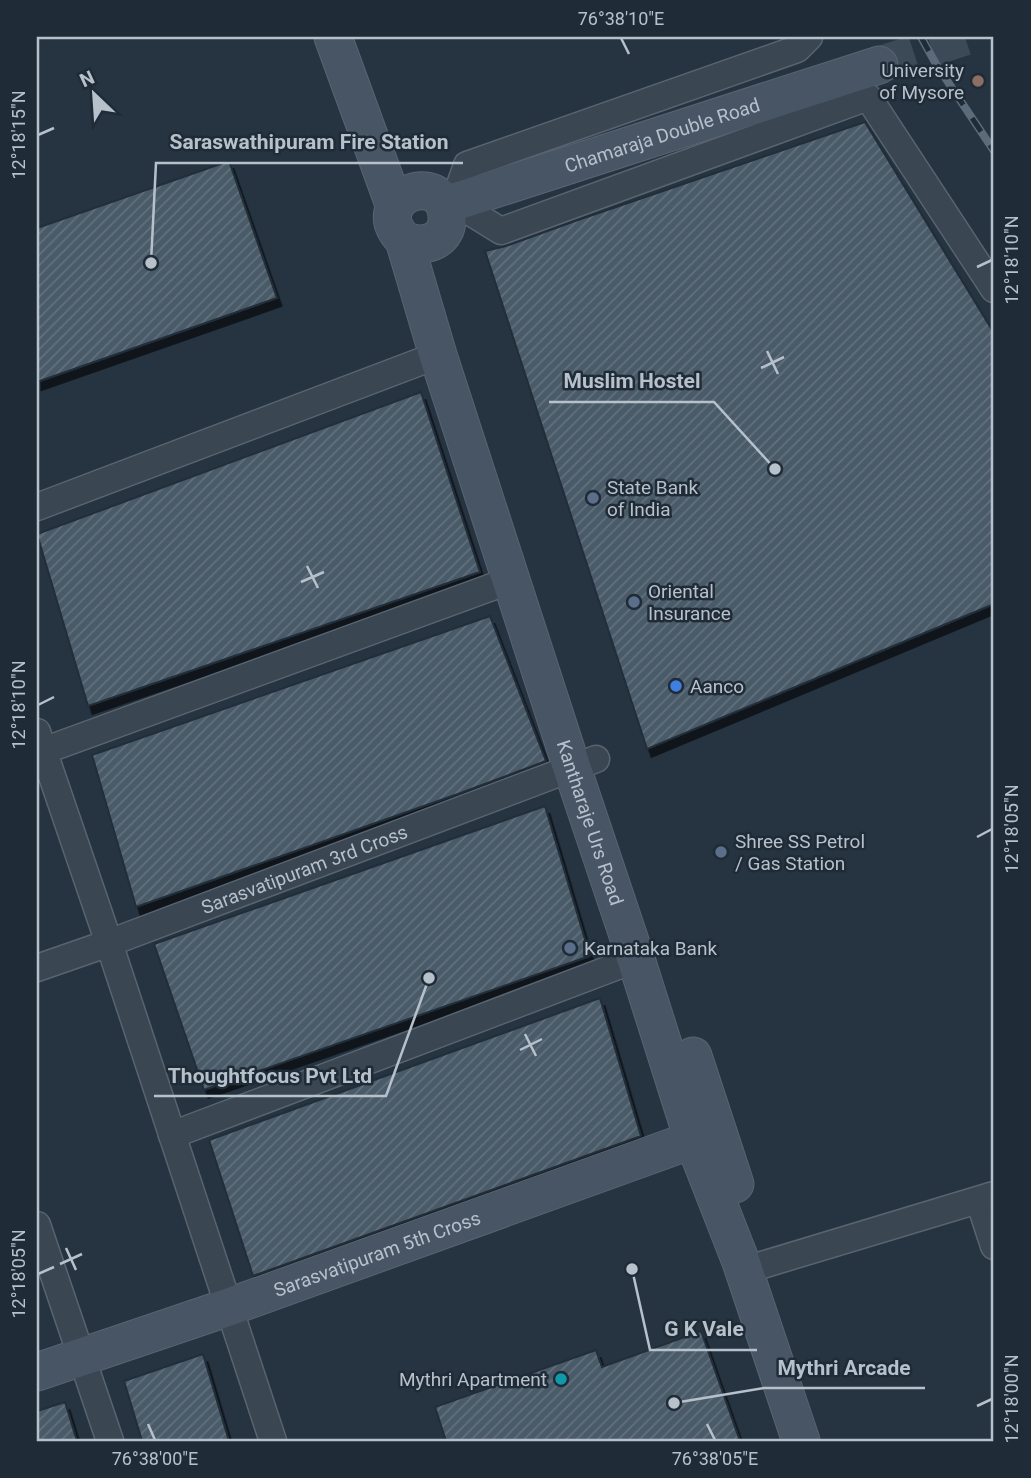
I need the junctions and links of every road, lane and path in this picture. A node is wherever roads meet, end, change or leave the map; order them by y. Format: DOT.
graph roads {
  1 [pos="333,37"];
  2 [pos="356,37"];
  3 [pos="809,37"];
  4 [pos="879,65"];
  5 [pos="450,204"];
  6 [pos="409,221"];
  7 [pos="994,289"];
  8 [pos="438,355"];
  9 [pos="37,507"];
  10 [pos="511,580"];
  11 [pos="40,742"];
  12 [pos="584,764"];
  13 [pos="109,943"];
  14 [pos="636,959"];
  15 [pos="37,968"];
  16 [pos="705,1135"];
  17 [pos="172,1136"];
  18 [pos="987,1197"];
  19 [pos="37,1225"];
  20 [pos="994,1246"];
  21 [pos="762,1265"];
  22 [pos="229,1307"];
  23 [pos="81,1357"];
  24 [pos="37,1372"];
  25 [pos="110,1441"];
  26 [pos="273,1441"];
  27 [pos="802,1441"];
  28 [pos="823,1441"];
  1 -- 6 [label="street, Kantharaje Urs Road"];
  2 -- 6 [label="street, Kantharaje Urs Road"];
  3 -- 5 [label="street"];
  4 -- 5 [label="street, Chamaraja Double Road"];
  5 -- 6 [label="street"];
  5 -- 7 [label="street"];
  6 -- 8 [label="street, Kantharaje Urs Road"];
  6 -- 12 [label="street, Kantharaje Urs Road"];
  8 -- 9 [label="street"];
  8 -- 10 [label="street, Kantharaje Urs Road"];
  10 -- 11 [label="street"];
  10 -- 12 [label="street, Kantharaje Urs Road"];
  11 -- 13 [label="street"];
  12 -- 13 [label="street, Sarasvatipuram 3rd Cross"];
  12 -- 14 [label="street, Kantharaje Urs Road"];
  12 -- 16 [label="street, Kantharaje Urs Road"];
  13 -- 15 [label="street, Sarasvatipuram 3rd Cross"];
  13 -- 17 [label="street"];
  14 -- 16 [label="street, Kantharaje Urs Road"];
  14 -- 17 [label="street"];
  16 -- 21 [label="street, Kantharaje Urs Road"];
  16 -- 22 [label="street, Sarasvatipuram 5th Cross"];
  16 -- 27 [label="street, Kantharaje Urs Road"];
  17 -- 22 [label="street"];
  18 -- 20 [label="street"];
  18 -- 21 [label="street"];
  19 -- 23 [label="street"];
  21 -- 28 [label="street, Kantharaje Urs Road"];
  22 -- 23 [label="street, Sarasvatipuram 5th Cross"];
  22 -- 26 [label="street"];
  23 -- 24 [label="street, Sarasvatipuram 5th Cross"];
  23 -- 25 [label="street"];
}
